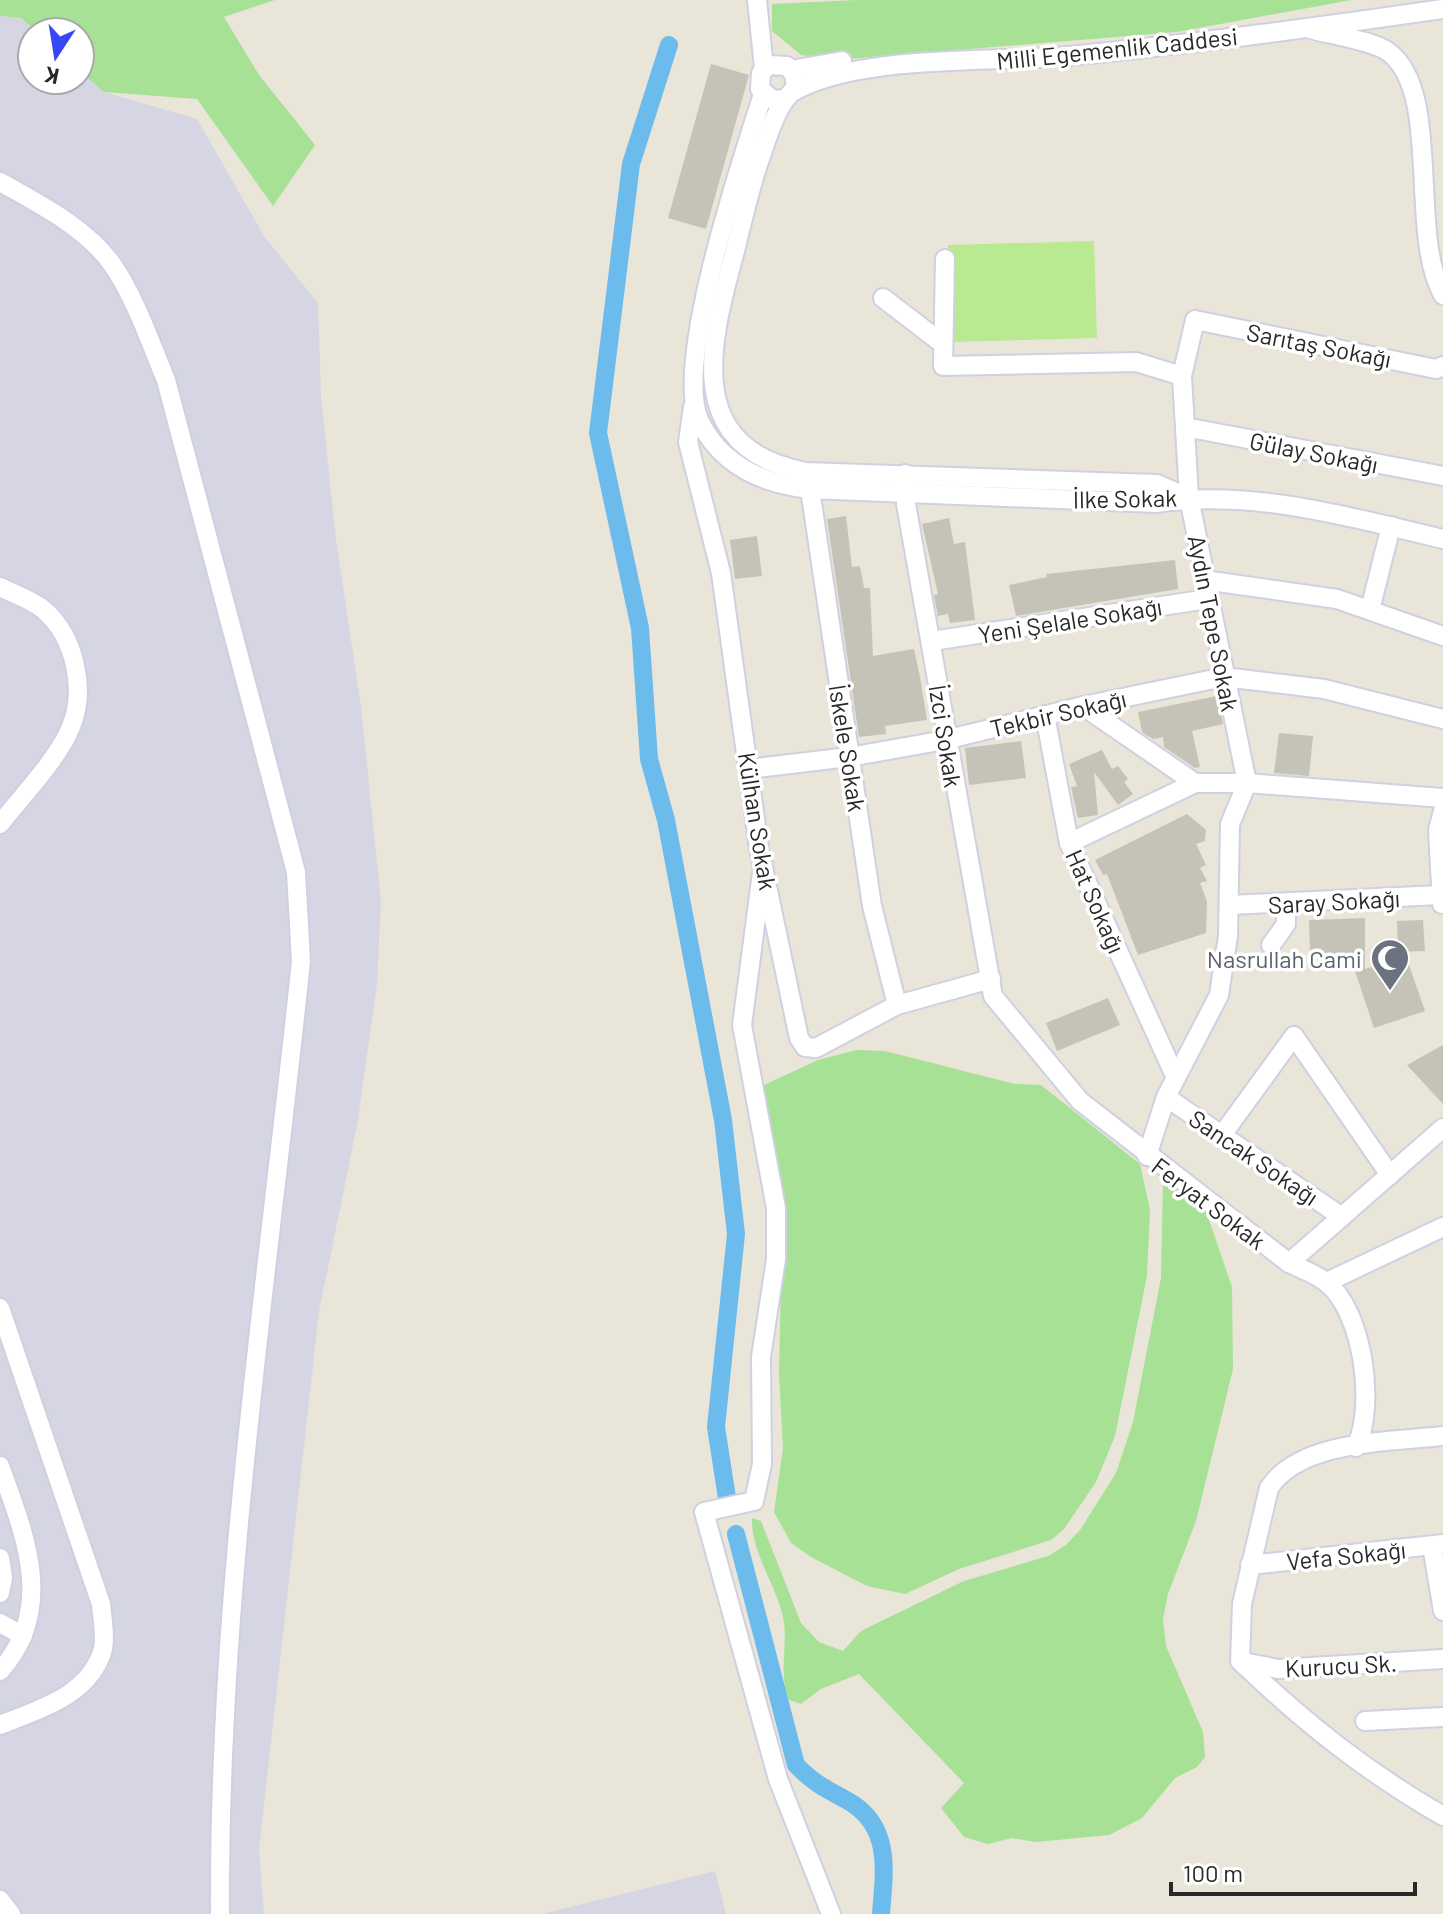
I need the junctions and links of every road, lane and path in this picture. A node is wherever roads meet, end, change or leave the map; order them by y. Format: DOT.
graph roads {
  1 [pos="757,0"];
  2 [pos="1433,0"];
  3 [pos="1443,9"];
  4 [pos="1289,25"];
  5 [pos="779,67"];
  6 [pos="763,94"];
  7 [pos="789,95"];
  8 [pos="0,183"];
  9 [pos="945,259"];
  10 [pos="1443,295"];
  11 [pos="883,298"];
  12 [pos="1195,320"];
  13 [pos="943,344"];
  14 [pos="1443,366"];
  15 [pos="1182,376"];
  16 [pos="694,396"];
  17 [pos="1185,427"];
  18 [pos="1443,476"];
  19 [pos="905,483"];
  20 [pos="810,489"];
  21 [pos="1189,498"];
  22 [pos="1391,526"];
  23 [pos="1443,539"];
  24 [pos="1204,580"];
  25 [pos="0,587"];
  26 [pos="1208,599"];
  27 [pos="1370,610"];
  28 [pos="1443,636"];
  29 [pos="932,641"];
  30 [pos="1224,677"];
  31 [pos="1083,706"];
  32 [pos="1045,715"];
  33 [pos="1443,719"];
  34 [pos="945,740"];
  35 [pos="849,757"];
  36 [pos="748,769"];
  37 [pos="1195,783"];
  38 [pos="1247,783"];
  39 [pos="1443,798"];
  40 [pos="1443,811"];
  41 [pos="0,824"];
  42 [pos="1069,843"];
  43 [pos="763,865"];
  44 [pos="1442,901"];
  45 [pos="1286,904"];
  46 [pos="1229,905"];
  47 [pos="1271,945"];
  48 [pos="991,979"];
  49 [pos="897,1005"];
  50 [pos="1176,1078"];
  51 [pos="1166,1097"];
  52 [pos="1443,1128"];
  53 [pos="1222,1135"];
  54 [pos="1147,1156"];
  55 [pos="1390,1175"];
  56 [pos="1342,1217"];
  57 [pos="1443,1227"];
  58 [pos="1289,1263"];
  59 [pos="1327,1282"];
  60 [pos="0,1308"];
  61 [pos="1443,1436"];
  62 [pos="1356,1447"];
  63 [pos="0,1466"];
  64 [pos="1438,1545"];
  65 [pos="0,1558"];
  66 [pos="1250,1565"];
  67 [pos="0,1593"];
  68 [pos="1443,1611"];
  69 [pos="0,1623"];
  70 [pos="23,1636"];
  71 [pos="1443,1659"];
  72 [pos="1240,1661"];
  73 [pos="0,1671"];
  74 [pos="1443,1717"];
  75 [pos="1365,1721"];
  76 [pos="0,1725"];
  77 [pos="1443,1816"];
  78 [pos="0,1900"];
  79 [pos="11,1914"];
  80 [pos="220,1914"];
  81 [pos="831,1914"];
  1 -- 5 [label="street"];
  2 -- 4 [label="street, Milli Egemenlik Caddesi"];
  3 -- 4 [label="street, Milli Egemenlik Caddesi"];
  4 -- 5 [label="street, Milli Egemenlik Caddesi"];
  4 -- 7 [label="street, Milli Egemenlik Caddesi"];
  4 -- 10 [label="street"];
  5 -- 6 [label="street"];
  5 -- 7 [label="street"];
  6 -- 7 [label="street"];
  6 -- 16 [label="street, İlke Sokak"];
  7 -- 19 [label="street, İlke Sokak"];
  8 -- 80 [label="street"];
  9 -- 13 [label="street"];
  11 -- 13 [label="street"];
  12 -- 14 [label="street, Sarıtaş Sokağı"];
  12 -- 15 [label="street, Aydın Tepe Sokak"];
  13 -- 15 [label="street"];
  15 -- 17 [label="street, Aydın Tepe Sokak"];
  16 -- 20 [label="street, İlke Sokak"];
  16 -- 36 [label="street, Külhan Sokak"];
  17 -- 18 [label="street, Gülay Sokağı"];
  17 -- 21 [label="street, Aydın Tepe Sokak"];
  19 -- 20 [label="street, İlke Sokak"];
  19 -- 21 [label="street, İlke Sokak"];
  19 -- 29 [label="street, İzci Sokak"];
  20 -- 35 [label="street, İskele Sokak"];
  21 -- 22 [label="street, İlke Sokak"];
  21 -- 24 [label="street, Aydın Tepe Sokak"];
  22 -- 23 [label="street, İlke Sokak"];
  22 -- 27 [label="street"];
  24 -- 26 [label="street, Aydın Tepe Sokak"];
  24 -- 27 [label="street"];
  25 -- 41 [label="street"];
  26 -- 29 [label="street, Yeni Şelale Sokağı"];
  26 -- 30 [label="street, Aydın Tepe Sokak"];
  27 -- 28 [label="street"];
  29 -- 34 [label="street, İzci Sokak"];
  30 -- 31 [label="street, Tekbir Sokağı"];
  30 -- 33 [label="street, Tekbir Sokağı"];
  30 -- 38 [label="street, Aydın Tepe Sokak"];
  31 -- 32 [label="street, Tekbir Sokağı"];
  31 -- 37 [label="street"];
  32 -- 34 [label="street, Tekbir Sokağı"];
  32 -- 42 [label="street, Hat Sokağı"];
  34 -- 35 [label="street, Tekbir Sokağı"];
  34 -- 48 [label="street, İzci Sokak"];
  35 -- 36 [label="street, Tekbir Sokağı"];
  35 -- 49 [label="street, İskele Sokak"];
  36 -- 43 [label="street, Külhan Sokak"];
  37 -- 38 [label="street"];
  37 -- 42 [label="street"];
  38 -- 39 [label="street"];
  38 -- 46 [label="street"];
  40 -- 44 [label="street"];
  42 -- 50 [label="street, Hat Sokağı"];
  43 -- 49 [label="street, Külhan Sokak"];
  43 -- 81 [label="street"];
  44 -- 45 [label="street, Saray Sokağı"];
  45 -- 46 [label="street, Saray Sokağı"];
  45 -- 47 [label="street"];
  46 -- 50 [label="street"];
  48 -- 49 [label="street, Külhan Sokak"];
  48 -- 54 [label="street, Feryat Sokak"];
  50 -- 51 [label="street"];
  51 -- 53 [label="street, Sancak Sokağı"];
  51 -- 54 [label="street"];
  52 -- 55 [label="street"];
  53 -- 55 [label="street"];
  53 -- 56 [label="street, Sancak Sokağı"];
  54 -- 58 [label="street, Feryat Sokak"];
  55 -- 56 [label="street"];
  56 -- 58 [label="street"];
  57 -- 59 [label="street"];
  58 -- 59 [label="street, Feryat Sokak"];
  59 -- 62 [label="street"];
  60 -- 76 [label="street"];
  61 -- 62 [label="street"];
  62 -- 66 [label="street"];
  63 -- 70 [label="street"];
  64 -- 66 [label="street, Vefa Sokağı"];
  64 -- 68 [label="street"];
  65 -- 67 [label="street"];
  66 -- 72 [label="street"];
  69 -- 70 [label="street"];
  70 -- 73 [label="street"];
  71 -- 72 [label="street, Kurucu Sk."];
  72 -- 77 [label="street"];
  74 -- 75 [label="street"];
  78 -- 79 [label="street"];
}
